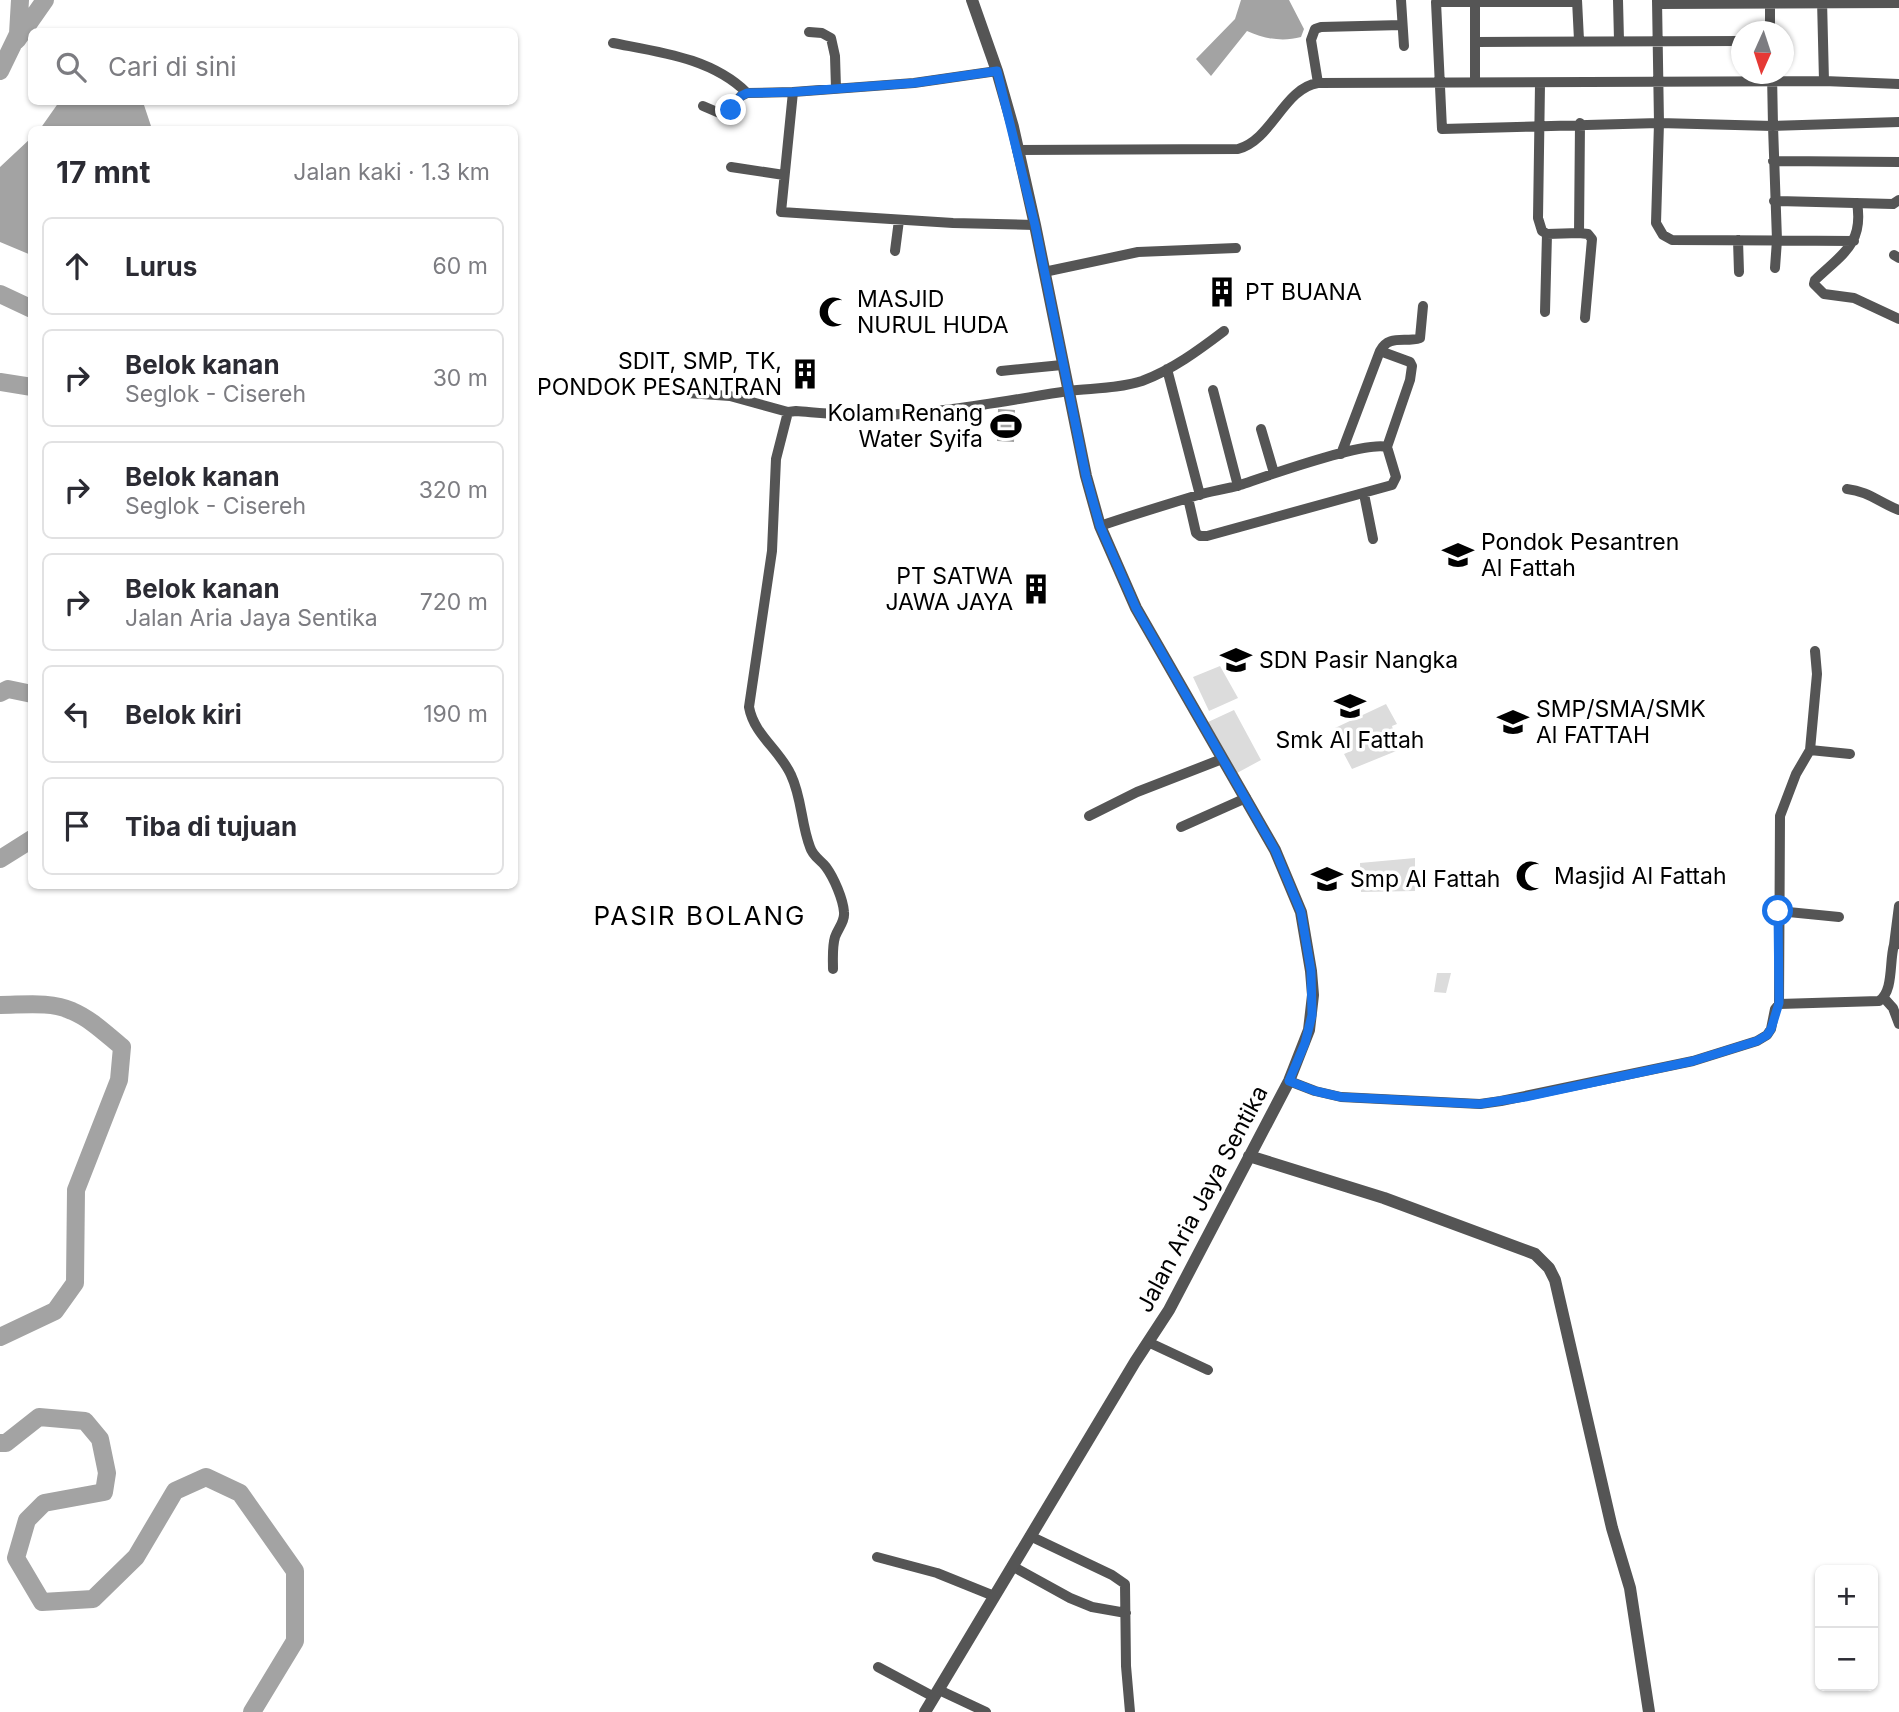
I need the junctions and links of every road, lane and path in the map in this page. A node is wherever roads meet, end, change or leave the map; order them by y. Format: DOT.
graph roads {
  1 [pos="972,0"];
  2 [pos="1402,0"];
  3 [pos="1475,0"];
  4 [pos="1618,0"];
  5 [pos="1436,1"];
  6 [pos="1518,1"];
  7 [pos="1577,1"];
  8 [pos="1822,1"];
  9 [pos="1657,2"];
  10 [pos="1858,2"];
  11 [pos="1899,4"];
  12 [pos="1770,5"];
  13 [pos="1770,21"];
  14 [pos="1402,25"];
  15 [pos="809,32"];
  16 [pos="1578,40"];
  17 [pos="1619,40"];
  18 [pos="1657,41"];
  19 [pos="1731,41"];
  20 [pos="1476,42"];
  21 [pos="613,43"];
  22 [pos="1404,46"];
  23 [pos="997,71"];
  24 [pos="1731,79"];
  25 [pos="1794,79"];
  26 [pos="1824,81"];
  27 [pos="1475,82"];
  28 [pos="1657,82"];
  29 [pos="1318,83"];
  30 [pos="1438,83"];
  31 [pos="1899,83"];
  32 [pos="1540,84"];
  33 [pos="1772,84"];
  34 [pos="836,88"];
  35 [pos="793,92"];
  36 [pos="747,93"];
  37 [pos="703,106"];
  38 [pos="1659,122"];
  39 [pos="1899,122"];
  40 [pos="1580,123"];
  41 [pos="1539,125"];
  42 [pos="1773,126"];
  43 [pos="1017,150"];
  44 [pos="1773,161"];
  45 [pos="1899,162"];
  46 [pos="731,167"];
  47 [pos="785,175"];
  48 [pos="1899,200"];
  49 [pos="1774,201"];
  50 [pos="1857,202"];
  51 [pos="900,220"];
  52 [pos="1035,225"];
  53 [pos="1579,233"];
  54 [pos="1547,234"];
  55 [pos="1738,240"];
  56 [pos="1777,240"];
  57 [pos="1854,241"];
  58 [pos="1236,248"];
  59 [pos="895,251"];
  60 [pos="1775,268"];
  61 [pos="1044,272"];
  62 [pos="1739,272"];
  63 [pos="1423,306"];
  64 [pos="1545,312"];
  65 [pos="1585,318"];
  66 [pos="1899,319"];
  67 [pos="1224,331"];
  68 [pos="1380,351"];
  69 [pos="1062,365"];
  70 [pos="1167,369"];
  71 [pos="1001,371"];
  72 [pos="660,384"];
  73 [pos="1213,390"];
  74 [pos="1069,391"];
  75 [pos="788,412"];
  76 [pos="1261,429"];
  77 [pos="1387,447"];
  78 [pos="1341,454"];
  79 [pos="1274,473"];
  80 [pos="1238,486"];
  81 [pos="1847,489"];
  82 [pos="1363,494"];
  83 [pos="1200,495"];
  84 [pos="1188,498"];
  85 [pos="1899,510"];
  86 [pos="1100,526"];
  87 [pos="1373,539"];
  88 [pos="1815,651"];
  89 [pos="1810,750"];
  90 [pos="1850,754"];
  91 [pos="1222,759"];
  92 [pos="1246,798"];
  93 [pos="1089,816"];
  94 [pos="1181,827"];
  95 [pos="1899,906"];
  96 [pos="1778,911"];
  97 [pos="1839,917"];
  98 [pos="1897,945"];
  99 [pos="833,969"];
  100 [pos="1884,998"];
  101 [pos="1779,1003"];
  102 [pos="1899,1024"];
  103 [pos="1289,1081"];
  104 [pos="1249,1156"];
  105 [pos="1148,1342"];
  106 [pos="1208,1370"];
  107 [pos="1030,1536"];
  108 [pos="877,1557"];
  109 [pos="1012,1566"];
  110 [pos="994,1596"];
  111 [pos="1126,1613"];
  112 [pos="878,1667"];
  113 [pos="936,1693"];
  114 [pos="925,1712"];
  115 [pos="986,1712"];
  116 [pos="1130,1712"];
  117 [pos="1649,1712"];
  1 -- 23 [label="street, Jalan Aria Jaya Sentika"];
  2 -- 14 [label="street"];
  3 -- 5 [label="street"];
  3 -- 6 [label="street"];
  3 -- 20 [label="street"];
  4 -- 17 [label="street"];
  5 -- 30 [label="street"];
  6 -- 7 [label="street"];
  7 -- 16 [label="street"];
  8 -- 10 [label="street"];
  8 -- 12 [label="street"];
  8 -- 26 [label="street"];
  9 -- 12 [label="street"];
  9 -- 18 [label="street"];
  10 -- 11 [label="street"];
  12 -- 13 [label="street"];
  14 -- 22 [label="street"];
  14 -- 29 [label="street"];
  15 -- 34 [label="street"];
  16 -- 17 [label="street"];
  16 -- 20 [label="street"];
  17 -- 18 [label="street"];
  18 -- 19 [label="street"];
  18 -- 28 [label="street"];
  20 -- 27 [label="street"];
  21 -- 36 [label="street"];
  23 -- 34 [label="street"];
  23 -- 43 [label="street, Jalan Aria Jaya Sentika"];
  24 -- 28 [label="street"];
  25 -- 26 [label="street"];
  26 -- 31 [label="street"];
  27 -- 30 [label="street"];
  27 -- 32 [label="street"];
  28 -- 32 [label="street"];
  28 -- 38 [label="street"];
  29 -- 30 [label="street"];
  29 -- 43 [label="street"];
  30 -- 41 [label="street"];
  32 -- 41 [label="street"];
  33 -- 42 [label="street"];
  34 -- 35 [label="street"];
  35 -- 36 [label="street"];
  35 -- 47 [label="street"];
  36 -- 37 [label="street"];
  38 -- 40 [label="street"];
  38 -- 42 [label="street"];
  38 -- 55 [label="street"];
  39 -- 42 [label="street"];
  40 -- 41 [label="street"];
  40 -- 53 [label="street"];
  41 -- 54 [label="street"];
  42 -- 44 [label="street"];
  43 -- 52 [label="street, Jalan Aria Jaya Sentika"];
  44 -- 45 [label="street"];
  44 -- 49 [label="street"];
  46 -- 47 [label="street"];
  47 -- 51 [label="street"];
  48 -- 50 [label="street"];
  49 -- 50 [label="street"];
  49 -- 56 [label="street"];
  50 -- 57 [label="street"];
  51 -- 52 [label="street"];
  51 -- 59 [label="street"];
  52 -- 61 [label="street, Jalan Aria Jaya Sentika"];
  53 -- 54 [label="street"];
  53 -- 65 [label="street"];
  54 -- 64 [label="street"];
  55 -- 56 [label="street"];
  55 -- 62 [label="street"];
  56 -- 57 [label="street"];
  56 -- 60 [label="street"];
  57 -- 66 [label="street"];
  58 -- 61 [label="street"];
  61 -- 69 [label="street, Jalan Aria Jaya Sentika"];
  63 -- 68 [label="street"];
  67 -- 70 [label="street"];
  68 -- 77 [label="street"];
  68 -- 78 [label="street"];
  69 -- 71 [label="street"];
  69 -- 74 [label="street, Jalan Aria Jaya Sentika"];
  70 -- 74 [label="street"];
  70 -- 83 [label="street"];
  72 -- 75 [label="street"];
  73 -- 80 [label="street"];
  74 -- 75 [label="street"];
  74 -- 86 [label="street, Jalan Aria Jaya Sentika"];
  75 -- 99 [label="street"];
  76 -- 79 [label="street"];
  77 -- 78 [label="street"];
  77 -- 82 [label="street"];
  78 -- 79 [label="street"];
  79 -- 80 [label="street"];
  80 -- 83 [label="street"];
  81 -- 85 [label="street"];
  82 -- 84 [label="street"];
  82 -- 87 [label="street"];
  83 -- 84 [label="street"];
  84 -- 86 [label="street"];
  86 -- 91 [label="street, Jalan Aria Jaya Sentika"];
  88 -- 89 [label="street"];
  89 -- 90 [label="street"];
  89 -- 96 [label="street"];
  91 -- 92 [label="street, Jalan Aria Jaya Sentika"];
  91 -- 93 [label="street"];
  92 -- 94 [label="street"];
  92 -- 103 [label="street, Jalan Aria Jaya Sentika"];
  95 -- 98 [label="street"];
  96 -- 97 [label="street"];
  96 -- 101 [label="street"];
  98 -- 100 [label="street"];
  100 -- 101 [label="street"];
  100 -- 102 [label="street"];
  101 -- 103 [label="street"];
  103 -- 104 [label="street, Jalan Aria Jaya Sentika"];
  104 -- 105 [label="street, Jalan Aria Jaya Sentika"];
  104 -- 117 [label="street"];
  105 -- 106 [label="street"];
  105 -- 107 [label="street, Jalan Aria Jaya Sentika"];
  107 -- 109 [label="street, Jalan Aria Jaya Sentika"];
  107 -- 111 [label="street"];
  108 -- 110 [label="street"];
  109 -- 110 [label="street, Jalan Aria Jaya Sentika"];
  109 -- 111 [label="street"];
  110 -- 113 [label="street, Jalan Aria Jaya Sentika"];
  111 -- 116 [label="street"];
  112 -- 113 [label="street"];
  113 -- 114 [label="street, Jalan Aria Jaya Sentika"];
  113 -- 115 [label="street"];
}
